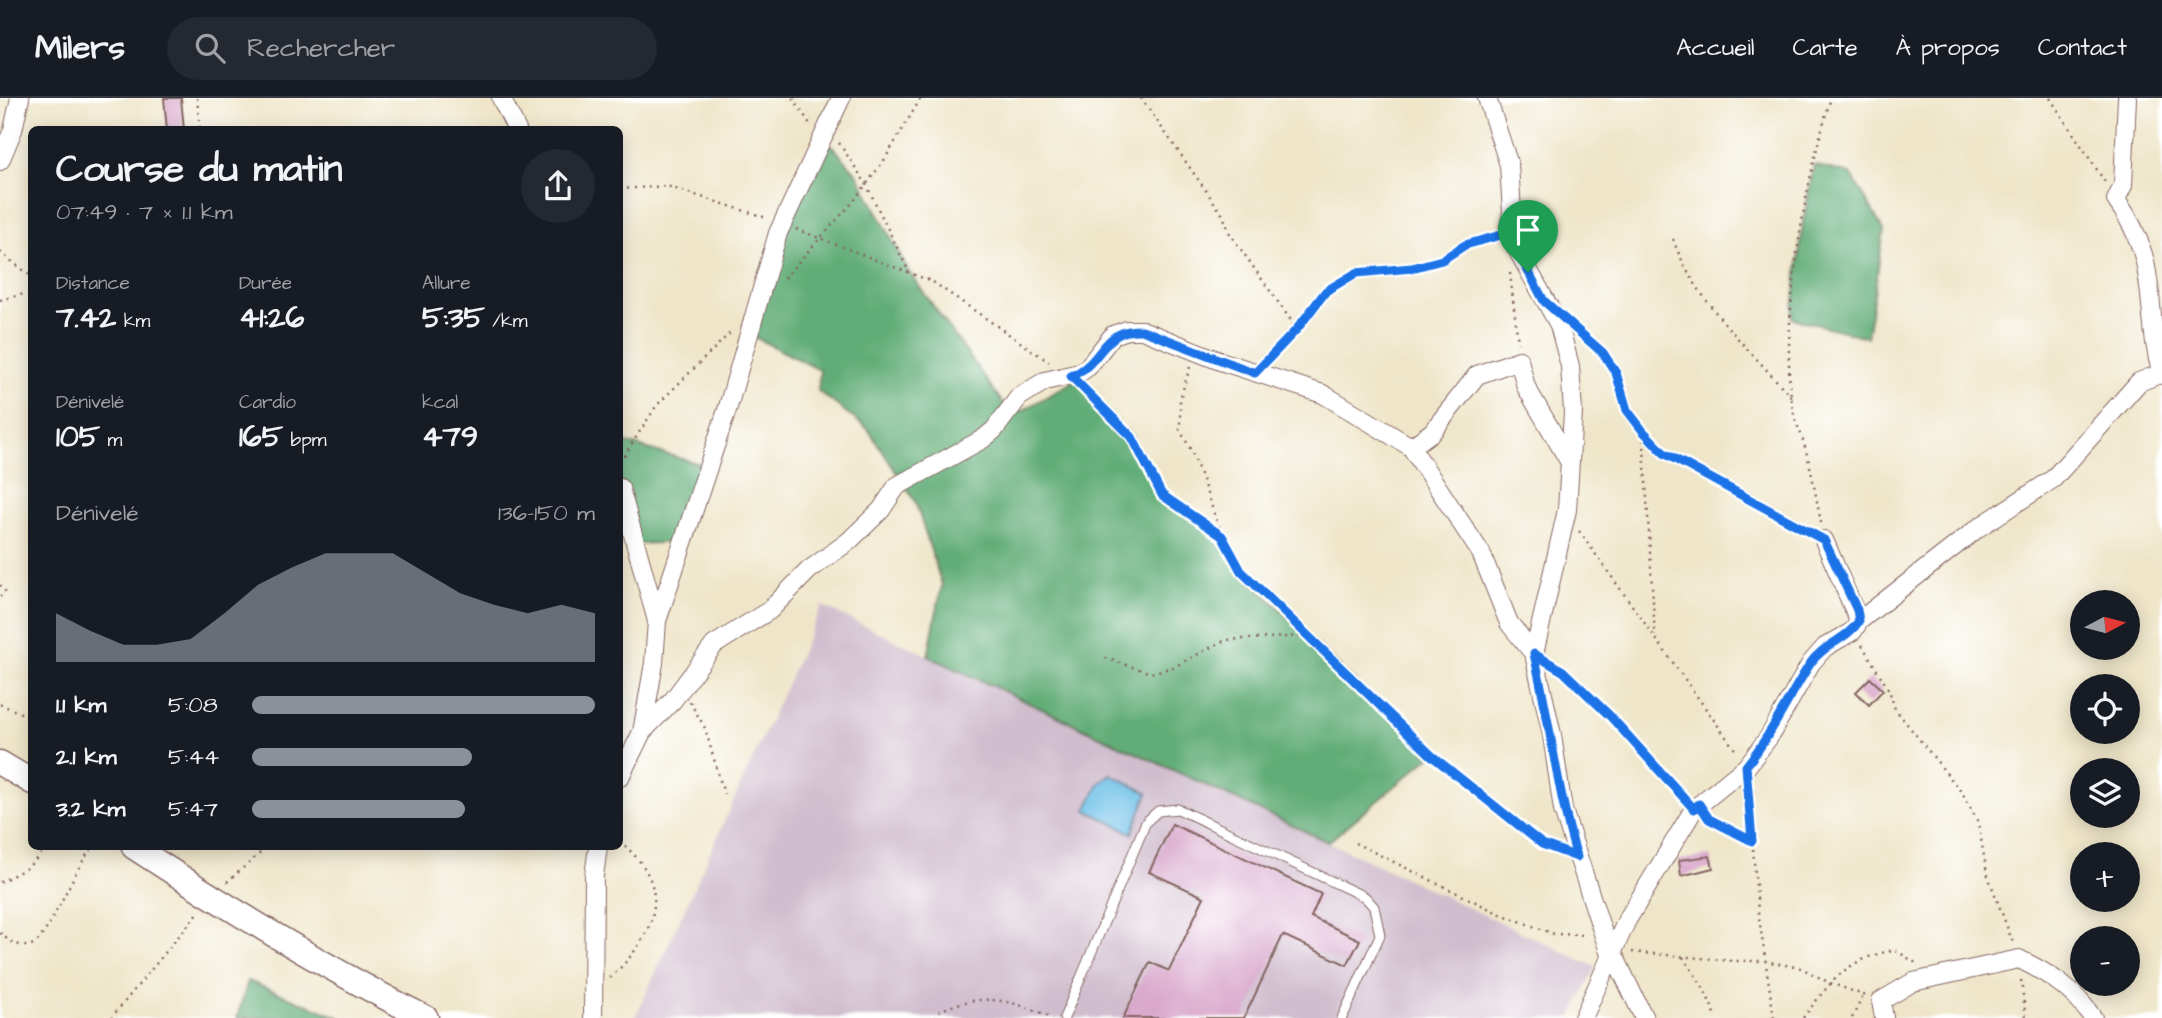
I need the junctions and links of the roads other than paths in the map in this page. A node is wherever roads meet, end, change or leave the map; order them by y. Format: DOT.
graph roads {
  1 [pos="20,98"];
  2 [pos="500,98"];
  3 [pos="841,98"];
  4 [pos="1487,98"];
  5 [pos="2127,98"];
  6 [pos="515,126"];
  7 [pos="0,161"];
  8 [pos="2162,374"];
  9 [pos="1411,447"];
  10 [pos="1569,461"];
  11 [pos="623,499"];
  12 [pos="1824,540"];
  13 [pos="657,621"];
  14 [pos="1856,626"];
  15 [pos="1534,654"];
  16 [pos="642,732"];
  17 [pos="0,763"];
  18 [pos="623,771"];
  19 [pos="28,780"];
  20 [pos="139,850"];
  21 [pos="598,850"];
  22 [pos="1610,948"];
  23 [pos="1883,1009"];
  24 [pos="426,1018"];
  25 [pos="593,1018"];
  26 [pos="1064,1018"];
  27 [pos="1342,1018"];
  28 [pos="1583,1018"];
  29 [pos="1644,1018"];
  30 [pos="2093,1018"];
  1 -- 7 [label="street"];
  2 -- 6 [label="street"];
  3 -- 13 [label="street"];
  4 -- 10 [label="street"];
  5 -- 8 [label="street"];
  8 -- 14 [label="street"];
  9 -- 10 [label="street"];
  9 -- 15 [label="street"];
  9 -- 16 [label="street"];
  10 -- 15 [label="street"];
  11 -- 13 [label="street"];
  12 -- 14 [label="street"];
  13 -- 16 [label="street"];
  14 -- 22 [label="street"];
  15 -- 22 [label="street"];
  16 -- 18 [label="street"];
  17 -- 19 [label="street"];
  20 -- 24 [label="street"];
  21 -- 25 [label="street"];
  22 -- 28 [label="street"];
  22 -- 29 [label="street"];
  23 -- 30 [label="street"];
  26 -- 27 [label="lane"];
}
